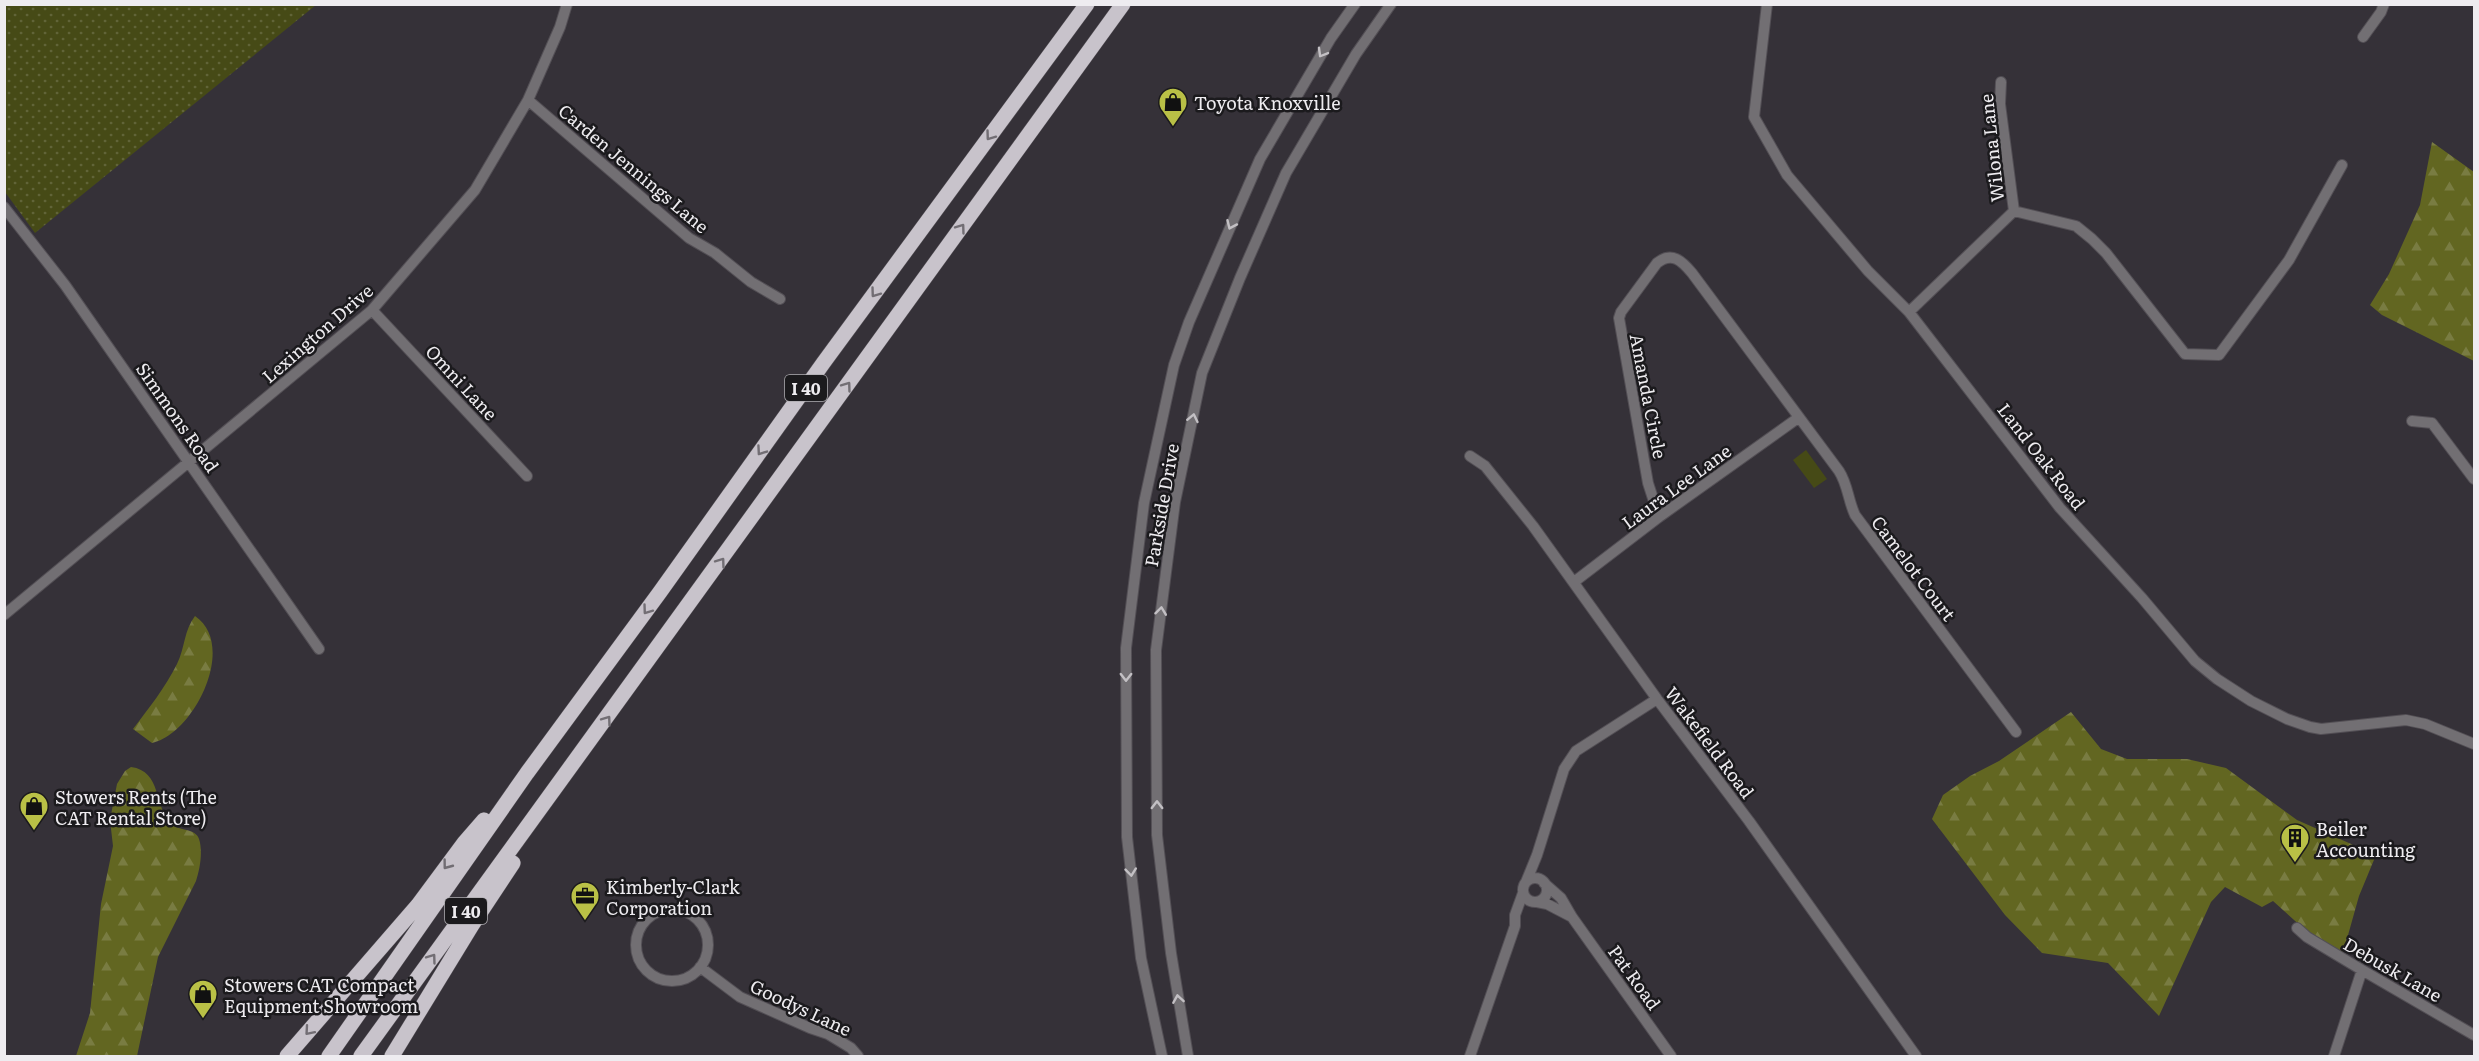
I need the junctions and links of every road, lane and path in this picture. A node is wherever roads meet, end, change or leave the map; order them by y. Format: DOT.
graph roads {
  1 [pos="567,4"];
  2 [pos="1078,4"];
  3 [pos="1087,4"];
  4 [pos="1123,4"];
  5 [pos="1355,4"];
  6 [pos="1391,4"];
  7 [pos="1767,4"];
  8 [pos="2384,4"];
  9 [pos="2364,37"];
  10 [pos="2001,82"];
  11 [pos="528,100"];
  12 [pos="1011,108"];
  13 [pos="2342,165"];
  14 [pos="4,207"];
  15 [pos="2014,211"];
  16 [pos="780,299"];
  17 [pos="372,310"];
  18 [pos="1909,312"];
  19 [pos="1798,418"];
  20 [pos="2412,421"];
  21 [pos="1470,456"];
  22 [pos="189,461"];
  23 [pos="527,476"];
  24 [pos="2475,479"];
  25 [pos="1659,517"];
  26 [pos="1574,582"];
  27 [pos="4,615"];
  28 [pos="319,649"];
  29 [pos="1657,699"];
  30 [pos="2016,732"];
  31 [pos="2475,744"];
  32 [pos="572,767"];
  33 [pos="527,773"];
  34 [pos="1537,855"];
  35 [pos="1543,882"];
  36 [pos="1525,887"];
  37 [pos="1535,902"];
  38 [pos="1572,917"];
  39 [pos="1515,926"];
  40 [pos="2297,928"];
  41 [pos="700,967"];
  42 [pos="2362,970"];
  43 [pos="2475,1035"];
  44 [pos="287,1056"];
  45 [pos="329,1056"];
  46 [pos="361,1056"];
  47 [pos="392,1056"];
  48 [pos="858,1056"];
  49 [pos="1162,1056"];
  50 [pos="1185,1056"];
  51 [pos="1470,1056"];
  52 [pos="1671,1056"];
  53 [pos="1916,1056"];
  54 [pos="2334,1056"];
  1 -- 11 [label="street, Lexington Drive"];
  2 -- 12 [label="highway"];
  3 -- 12 [label="highway, I 40"];
  32 -- 4 [label="highway, I 40, one-way"];
  5 -- 49 [label="street, Parkside Drive, one-way"];
  50 -- 6 [label="street, Parkside Drive, one-way"];
  7 -- 18 [label="street, Land Oak Road"];
  8 -- 9 [label="street"];
  10 -- 15 [label="street, Wilona Lane"];
  11 -- 16 [label="street, Carden Jennings Lane"];
  11 -- 17 [label="street, Lexington Drive"];
  12 -- 33 [label="highway, I 40, one-way"];
  13 -- 15 [label="street"];
  14 -- 22 [label="street, Simmons Road"];
  15 -- 18 [label="street"];
  17 -- 22 [label="street, Lexington Drive"];
  17 -- 23 [label="street, Omni Lane"];
  18 -- 31 [label="street, Land Oak Road"];
  19 -- 25 [label="street, Laura Lee Lane"];
  19 -- 25 [label="street, Amanda Circle"];
  19 -- 30 [label="street, Camelot Court"];
  20 -- 24 [label="street"];
  21 -- 26 [label="street, Wakefield Road"];
  22 -- 27 [label="street, Lexington Drive"];
  22 -- 28 [label="street, Simmons Road"];
  25 -- 26 [label="street, Laura Lee Lane"];
  26 -- 29 [label="street, Wakefield Road"];
  29 -- 34 [label="street"];
  29 -- 53 [label="street, Wakefield Road"];
  46 -- 32 [label="highway, I 40, one-way"];
  32 -- 47 [label="highway"];
  33 -- 44 [label="highway, one-way"];
  33 -- 45 [label="highway, I 40"];
  34 -- 35 [label="street"];
  34 -- 36 [label="street"];
  35 -- 36 [label="street"];
  35 -- 37 [label="street"];
  35 -- 38 [label="street, Pat Road"];
  36 -- 37 [label="street"];
  36 -- 39 [label="street"];
  37 -- 38 [label="street, Pat Road"];
  37 -- 39 [label="street"];
  38 -- 52 [label="street, Pat Road"];
  39 -- 51 [label="street"];
  40 -- 42 [label="street, Debusk Lane"];
  41 -- 41 [label="street"];
  41 -- 48 [label="street, Goodys Lane"];
  42 -- 43 [label="street, Debusk Lane"];
  42 -- 54 [label="street"];
}
